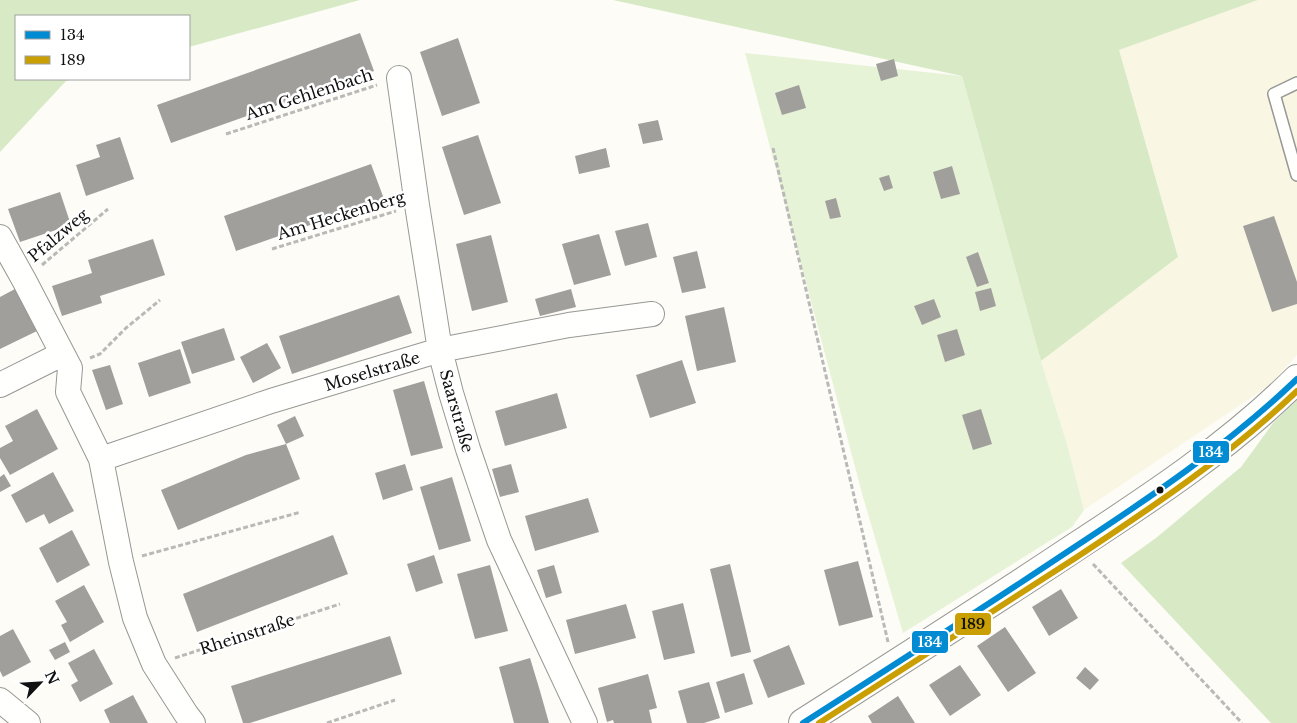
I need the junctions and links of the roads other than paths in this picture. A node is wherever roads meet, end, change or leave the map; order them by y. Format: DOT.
graph roads {
  1 [pos="399,78"];
  2 [pos="1297,83"];
  3 [pos="1297,175"];
  4 [pos="0,238"];
  5 [pos="652,314"];
  6 [pos="440,350"];
  7 [pos="66,361"];
  8 [pos="1297,379"];
  9 [pos="0,385"];
  10 [pos="101,459"];
  11 [pos="0,700"];
  12 [pos="28,723"];
  13 [pos="193,723"];
  14 [pos="585,723"];
  15 [pos="803,723"];
  1 -- 6 [label="street, Saarstraße"];
  2 -- 3 [label="lane"];
  4 -- 7 [label="street"];
  5 -- 6 [label="street, Moselstraße"];
  6 -- 10 [label="street, Moselstraße"];
  6 -- 14 [label="street, Saarstraße"];
  7 -- 9 [label="street"];
  7 -- 10 [label="street"];
  8 -- 15 [label="street"];
  10 -- 13 [label="street"];
  11 -- 12 [label="street"];
}
